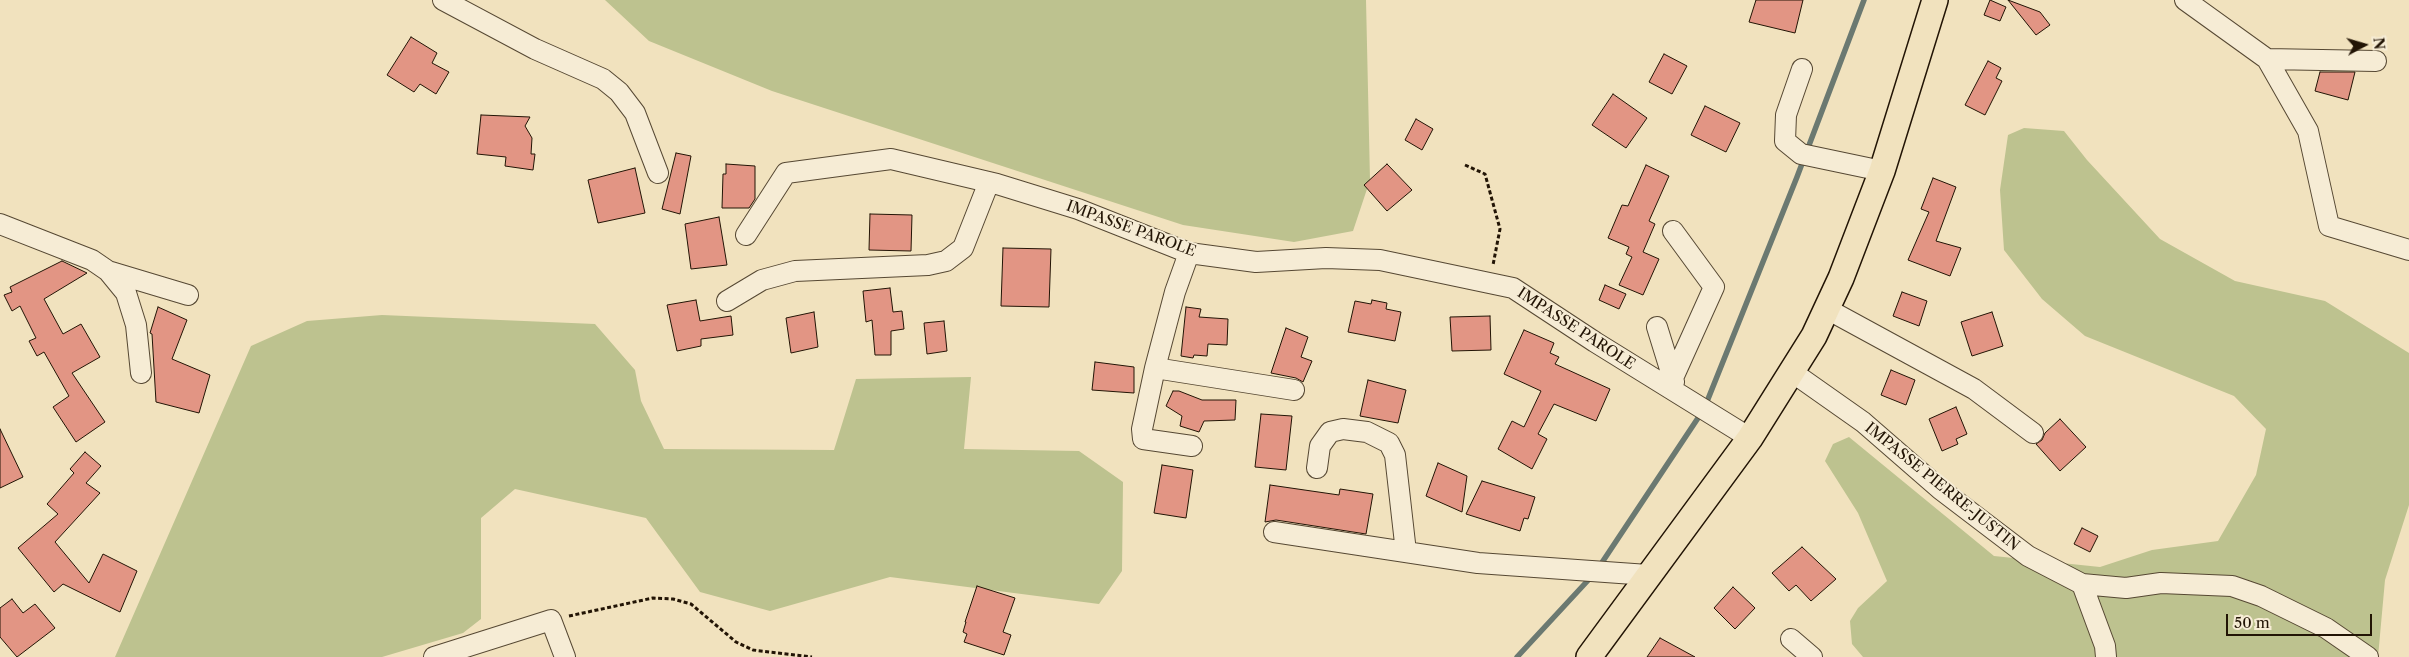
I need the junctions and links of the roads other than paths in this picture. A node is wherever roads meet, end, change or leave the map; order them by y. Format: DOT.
graph roads {
  1 [pos="443,0"];
  2 [pos="2185,0"];
  3 [pos="1929,2"];
  4 [pos="2267,59"];
  5 [pos="2376,61"];
  6 [pos="1802,69"];
  7 [pos="1882,171"];
  8 [pos="658,173"];
  9 [pos="990,182"];
  10 [pos="0,224"];
  11 [pos="1673,231"];
  12 [pos="746,235"];
  13 [pos="2409,250"];
  14 [pos="1189,253"];
  15 [pos="108,271"];
  16 [pos="188,295"];
  17 [pos="727,301"];
  18 [pos="1827,308"];
  19 [pos="1657,327"];
  20 [pos="1154,368"];
  21 [pos="1792,372"];
  22 [pos="142,373"];
  23 [pos="1676,386"];
  24 [pos="1294,390"];
  25 [pos="2033,433"];
  26 [pos="1750,438"];
  27 [pos="1192,446"];
  28 [pos="1317,468"];
  29 [pos="1274,532"];
  30 [pos="1406,552"];
  31 [pos="1648,575"];
  32 [pos="2082,584"];
  33 [pos="1791,639"];
  34 [pos="434,657"];
  35 [pos="565,657"];
  36 [pos="1589,657"];
  37 [pos="1812,657"];
  38 [pos="2106,657"];
  39 [pos="2368,657"];
  1 -- 8 [label="street"];
  2 -- 4 [label="street"];
  3 -- 7 [label="main road"];
  4 -- 5 [label="street"];
  4 -- 13 [label="street"];
  6 -- 7 [label="street"];
  7 -- 18 [label="main road"];
  9 -- 12 [label="street, IMPASSE PAROLE"];
  9 -- 14 [label="street, IMPASSE PAROLE"];
  9 -- 17 [label="street"];
  10 -- 15 [label="street"];
  11 -- 23 [label="street"];
  14 -- 20 [label="street"];
  14 -- 23 [label="street, IMPASSE PAROLE"];
  15 -- 16 [label="street"];
  15 -- 22 [label="street"];
  18 -- 21 [label="main road"];
  18 -- 25 [label="street"];
  19 -- 23 [label="street"];
  20 -- 24 [label="street"];
  20 -- 27 [label="street"];
  21 -- 26 [label="main road"];
  21 -- 32 [label="street, IMPASSE PIERRE-JUSTIN"];
  23 -- 26 [label="street, IMPASSE PAROLE"];
  26 -- 31 [label="main road"];
  28 -- 30 [label="street"];
  29 -- 30 [label="street"];
  30 -- 31 [label="street"];
  31 -- 36 [label="main road"];
  32 -- 38 [label="street"];
  32 -- 39 [label="street"];
  33 -- 37 [label="street"];
  34 -- 35 [label="street"];
}
